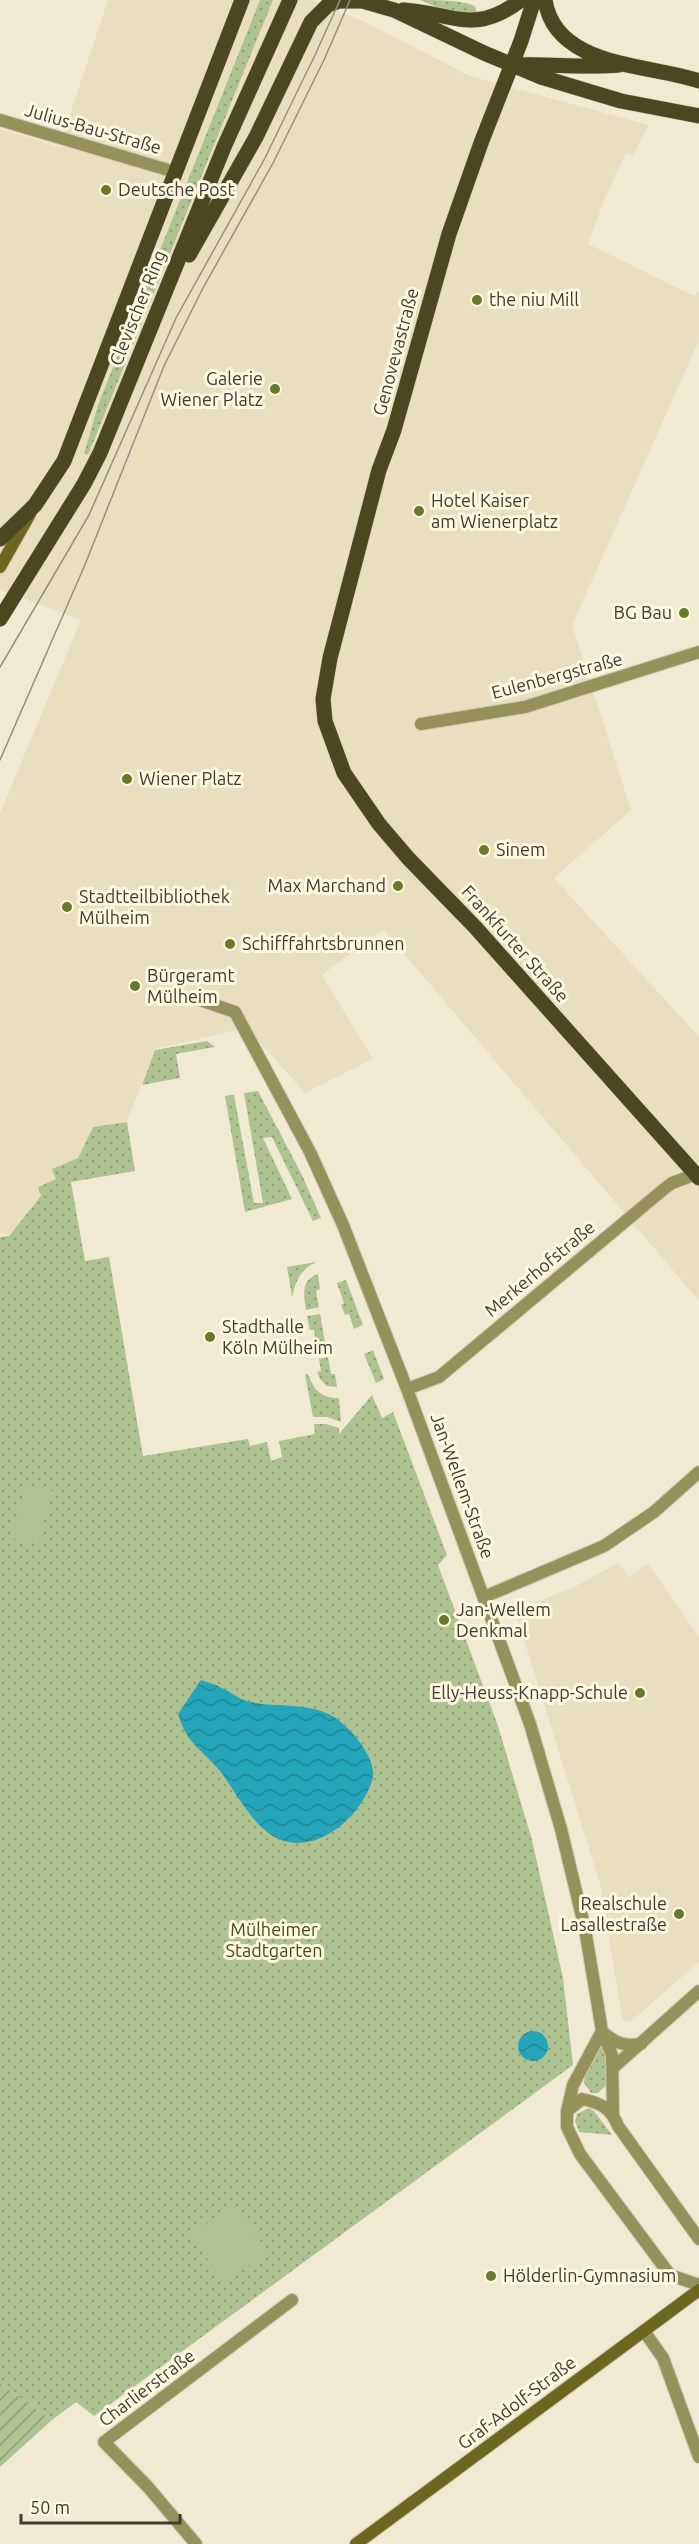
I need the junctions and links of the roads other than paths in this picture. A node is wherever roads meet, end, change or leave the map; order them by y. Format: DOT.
graph roads {
  1 [pos="242,0"];
  2 [pos="290,0"];
  3 [pos="360,0"];
  4 [pos="521,0"];
  5 [pos="534,0"];
  6 [pos="545,0"];
  7 [pos="394,10"];
  8 [pos="512,65"];
  9 [pos="622,65"];
  10 [pos="697,77"];
  11 [pos="699,116"];
  12 [pos="0,120"];
  13 [pos="175,172"];
  14 [pos="158,309"];
  15 [pos="35,505"];
  16 [pos="0,539"];
  17 [pos="0,567"];
  18 [pos="0,619"];
  19 [pos="699,652"];
  20 [pos="326,721"];
  21 [pos="421,724"];
  22 [pos="200,1000"];
  23 [pos="698,1175"];
  24 [pos="407,1389"];
  25 [pos="699,1472"];
  26 [pos="484,1598"];
  27 [pos="699,1992"];
  28 [pos="602,2031"];
  29 [pos="641,2044"];
  30 [pos="614,2067"];
  31 [pos="567,2110"];
  32 [pos="613,2114"];
  33 [pos="699,2240"];
  34 [pos="699,2285"];
  35 [pos="699,2290"];
  36 [pos="292,2301"];
  37 [pos="644,2331"];
  38 [pos="699,2457"];
  39 [pos="196,2544"];
  40 [pos="356,2544"];
  1 -- 13 [label="main road, Clevischer Ring"];
  2 -- 14 [label="main road, Clevischer Ring"];
  3 -- 7 [label="main road"];
  3 -- 14 [label="main road"];
  4 -- 7 [label="main road"];
  5 -- 8 [label="main road, Genovevastraße"];
  6 -- 9 [label="main road"];
  7 -- 8 [label="main road"];
  8 -- 9 [label="main road"];
  8 -- 11 [label="main road"];
  8 -- 20 [label="main road, Genovevastraße"];
  9 -- 10 [label="main road"];
  12 -- 13 [label="street, Julius-Bau-Straße"];
  13 -- 15 [label="main road, Clevischer Ring"];
  14 -- 18 [label="main road, Clevischer Ring"];
  15 -- 16 [label="main road, Clevischer Ring"];
  15 -- 17 [label="street"];
  19 -- 21 [label="street, Eulenbergstraße"];
  20 -- 23 [label="main road, Frankfurter Straße"];
  22 -- 24 [label="street, Jan-Wellem-Straße"];
  23 -- 24 [label="street, Merkerhofstraße"];
  24 -- 26 [label="street, Jan-Wellem-Straße"];
  25 -- 26 [label="street"];
  26 -- 28 [label="street, Jan-Wellem-Straße"];
  27 -- 29 [label="street"];
  28 -- 29 [label="street"];
  28 -- 30 [label="street, Jan-Wellem-Straße"];
  28 -- 31 [label="street"];
  29 -- 30 [label="street"];
  30 -- 32 [label="street, Jan-Wellem-Straße"];
  31 -- 32 [label="street"];
  31 -- 34 [label="street"];
  32 -- 33 [label="street"];
  35 -- 37 [label="street, Graf-Adolf-Straße"];
  36 -- 39 [label="street, Charlierstraße"];
  37 -- 38 [label="street"];
  37 -- 40 [label="street, Graf-Adolf-Straße"];
}
